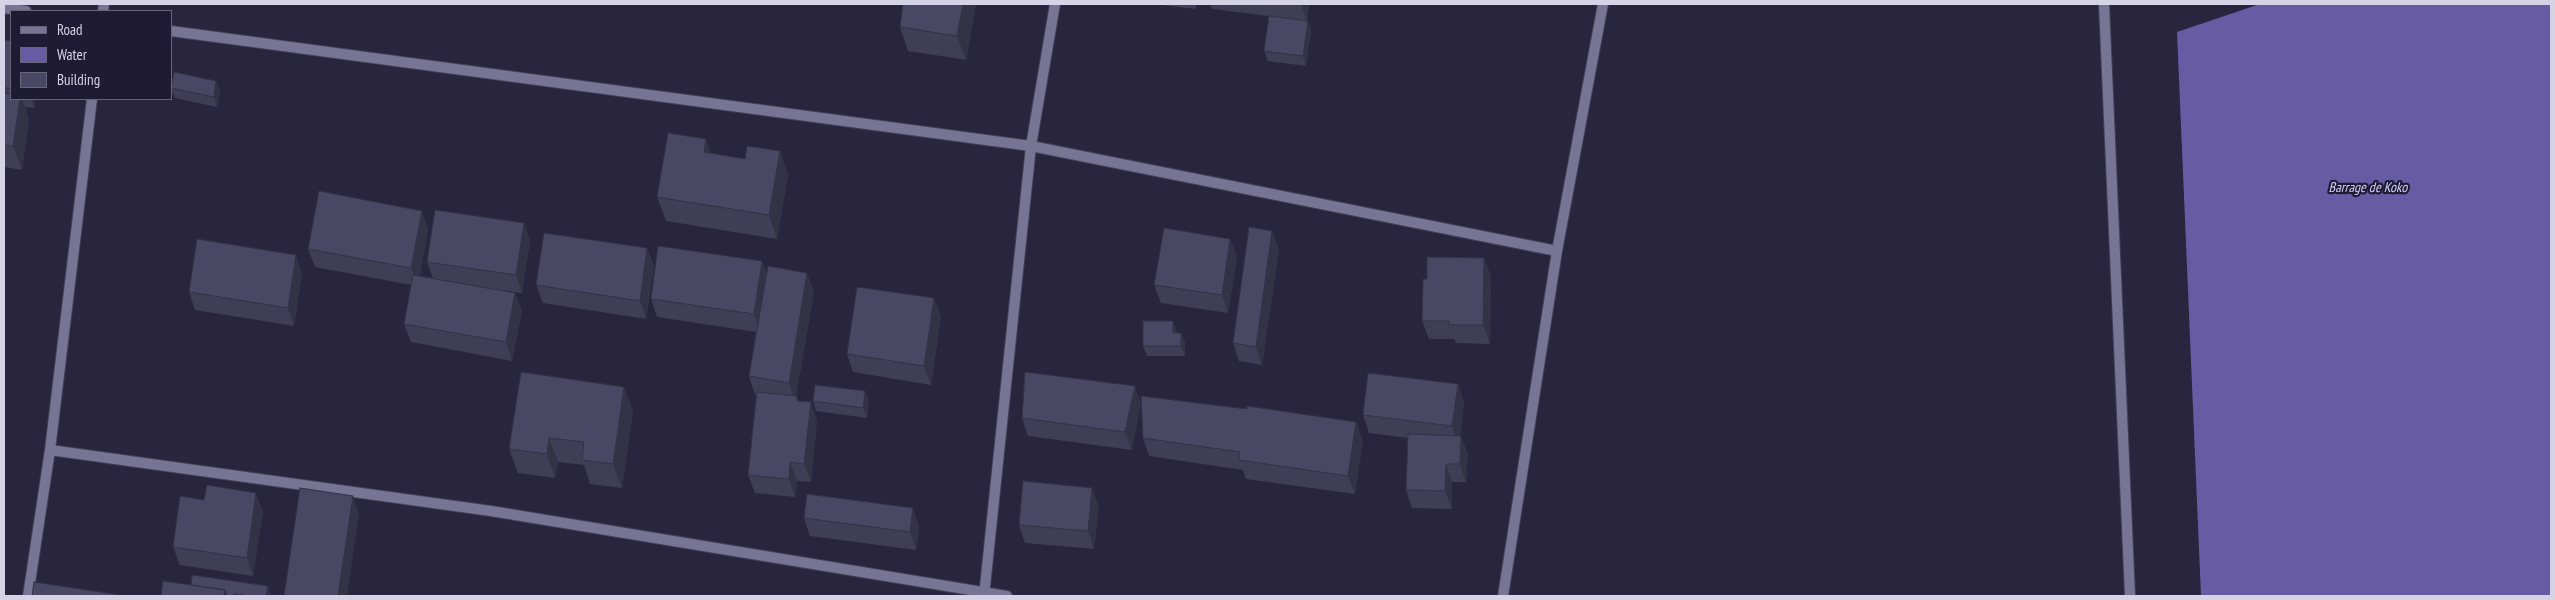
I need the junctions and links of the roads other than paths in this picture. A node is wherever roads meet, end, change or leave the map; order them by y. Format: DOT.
graph roads {
  1 [pos="1055,4"];
  2 [pos="1603,4"];
  3 [pos="2104,4"];
  4 [pos="4,8"];
  5 [pos="19,10"];
  6 [pos="172,31"];
  7 [pos="92,100"];
  8 [pos="1031,146"];
  9 [pos="1557,251"];
  10 [pos="50,450"];
  11 [pos="985,594"];
  12 [pos="28,596"];
  13 [pos="1007,596"];
  14 [pos="1503,596"];
  15 [pos="2130,596"];
  1 -- 8 [label="street"];
  2 -- 9 [label="street"];
  3 -- 15 [label="street"];
  4 -- 5 [label="street"];
  6 -- 8 [label="street"];
  7 -- 10 [label="street"];
  8 -- 9 [label="street"];
  8 -- 11 [label="street"];
  9 -- 14 [label="street"];
  10 -- 11 [label="street"];
  10 -- 12 [label="street"];
  11 -- 13 [label="street"];
}
